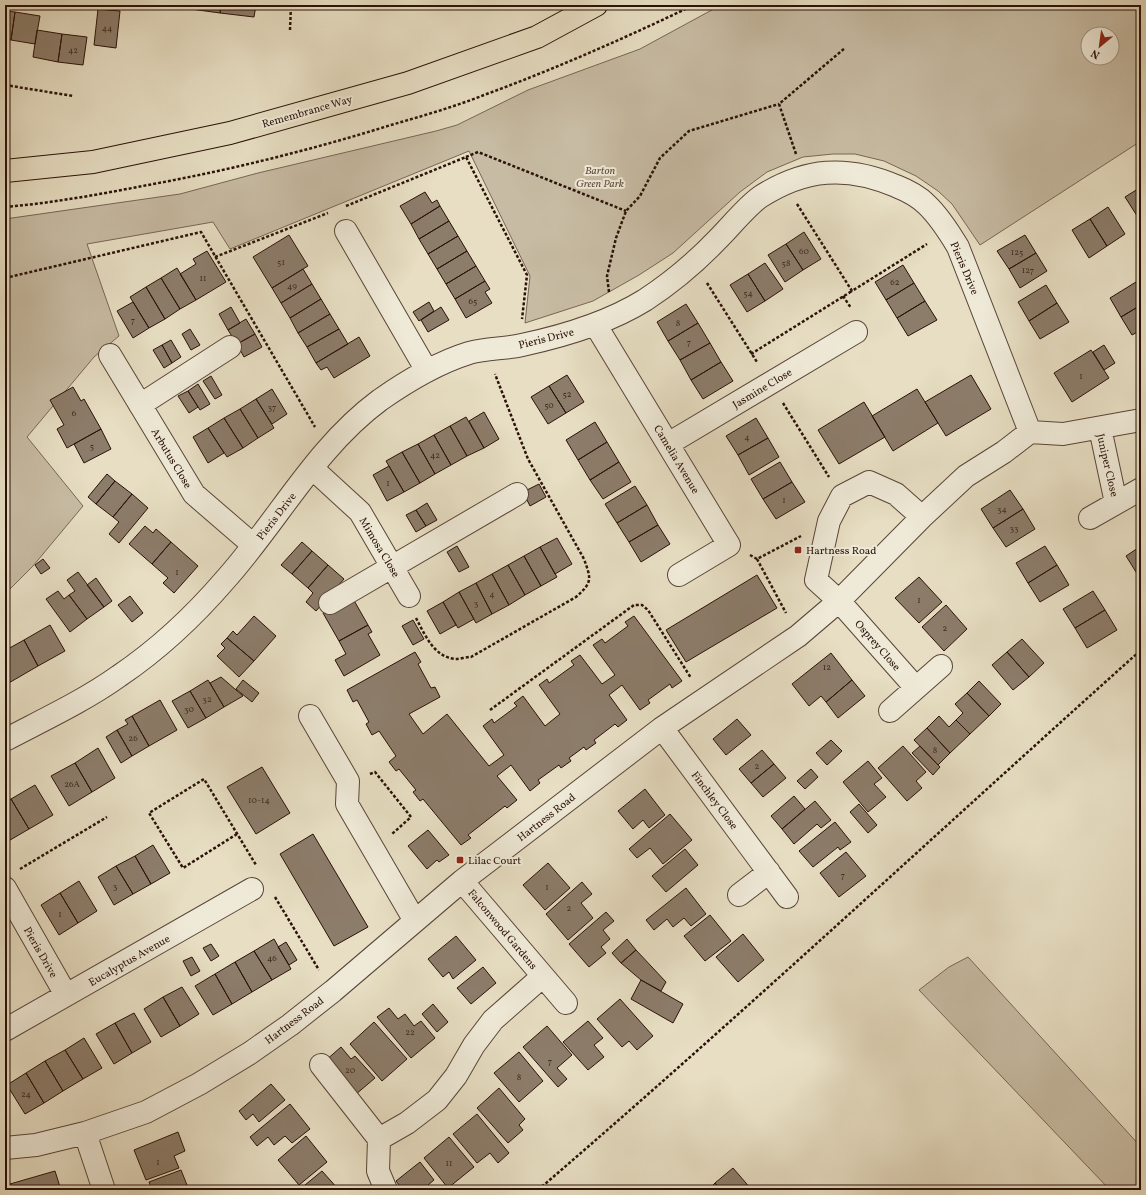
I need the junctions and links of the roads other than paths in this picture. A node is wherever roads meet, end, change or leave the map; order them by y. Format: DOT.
graph roads {
  1 [pos="596,5"];
  2 [pos="5,171"];
  3 [pos="346,231"];
  4 [pos="596,324"];
  5 [pos="856,332"];
  6 [pos="230,347"];
  7 [pos="110,355"];
  8 [pos="427,371"];
  9 [pos="140,405"];
  10 [pos="1141,420"];
  11 [pos="1100,428"];
  12 [pos="1030,432"];
  13 [pos="668,444"];
  14 [pos="312,468"];
  15 [pos="1141,489"];
  16 [pos="517,494"];
  17 [pos="1116,503"];
  18 [pos="922,516"];
  19 [pos="1090,518"];
  20 [pos="253,545"];
  21 [pos="392,567"];
  22 [pos="679,575"];
  23 [pos="409,596"];
  24 [pos="839,601"];
  25 [pos="330,603"];
  26 [pos="941,666"];
  27 [pos="916,688"];
  28 [pos="890,711"];
  29 [pos="310,716"];
  30 [pos="662,728"];
  31 [pos="5,740"];
  32 [pos="769,872"];
  33 [pos="462,881"];
  34 [pos="5,888"];
  35 [pos="252,889"];
  36 [pos="739,894"];
  37 [pos="787,897"];
  38 [pos="415,921"];
  39 [pos="543,976"];
  40 [pos="66,995"];
  41 [pos="566,1003"];
  42 [pos="5,1030"];
  43 [pos="320,1065"];
  44 [pos="85,1133"];
  45 [pos="379,1139"];
  46 [pos="5,1148"];
  47 [pos="104,1190"];
  48 [pos="386,1190"];
  1 -- 2 [label="highway, Remembrance Way"];
  3 -- 8 [label="street"];
  4 -- 8 [label="street, Pieris Drive"];
  4 -- 12 [label="street, Pieris Drive"];
  4 -- 13 [label="street, Camelia Avenue"];
  5 -- 13 [label="street, Jasmine Close"];
  6 -- 9 [label="street"];
  7 -- 9 [label="street, Arbutus Close"];
  8 -- 14 [label="street, Pieris Drive"];
  9 -- 20 [label="street, Arbutus Close"];
  10 -- 11 [label="street, Juniper Close"];
  11 -- 12 [label="street, Juniper Close"];
  11 -- 17 [label="street, Juniper Close"];
  12 -- 18 [label="street, Hartness Road"];
  13 -- 22 [label="street, Camelia Avenue"];
  14 -- 20 [label="street, Pieris Drive"];
  14 -- 21 [label="street, Mimosa Close"];
  15 -- 17 [label="street, Juniper Close"];
  16 -- 21 [label="street"];
  17 -- 19 [label="street, Juniper Close"];
  18 -- 24 [label="street, Hartness Road"];
  18 -- 24 [label="street, Osprey Close"];
  20 -- 31 [label="street, Pieris Drive"];
  21 -- 23 [label="street, Mimosa Close"];
  21 -- 25 [label="street"];
  24 -- 27 [label="street, Osprey Close"];
  24 -- 30 [label="street, Hartness Road"];
  26 -- 27 [label="street"];
  27 -- 28 [label="street"];
  29 -- 38 [label="street"];
  30 -- 32 [label="street, Finchley Close"];
  30 -- 33 [label="street, Hartness Road"];
  32 -- 36 [label="street"];
  32 -- 37 [label="street, Finchley Close"];
  33 -- 38 [label="street, Hartness Road"];
  33 -- 39 [label="street, Falconwood Gardens"];
  34 -- 40 [label="street, Pieris Drive"];
  35 -- 40 [label="street, Eucalyptus Avenue"];
  38 -- 44 [label="street, Hartness Road"];
  39 -- 41 [label="street, Falconwood Gardens"];
  39 -- 45 [label="street, Falconwood Gardens"];
  40 -- 42 [label="street, Eucalyptus Avenue"];
  43 -- 45 [label="street"];
  44 -- 46 [label="street, Hartness Road"];
  44 -- 47 [label="street"];
  45 -- 48 [label="street"];
}
